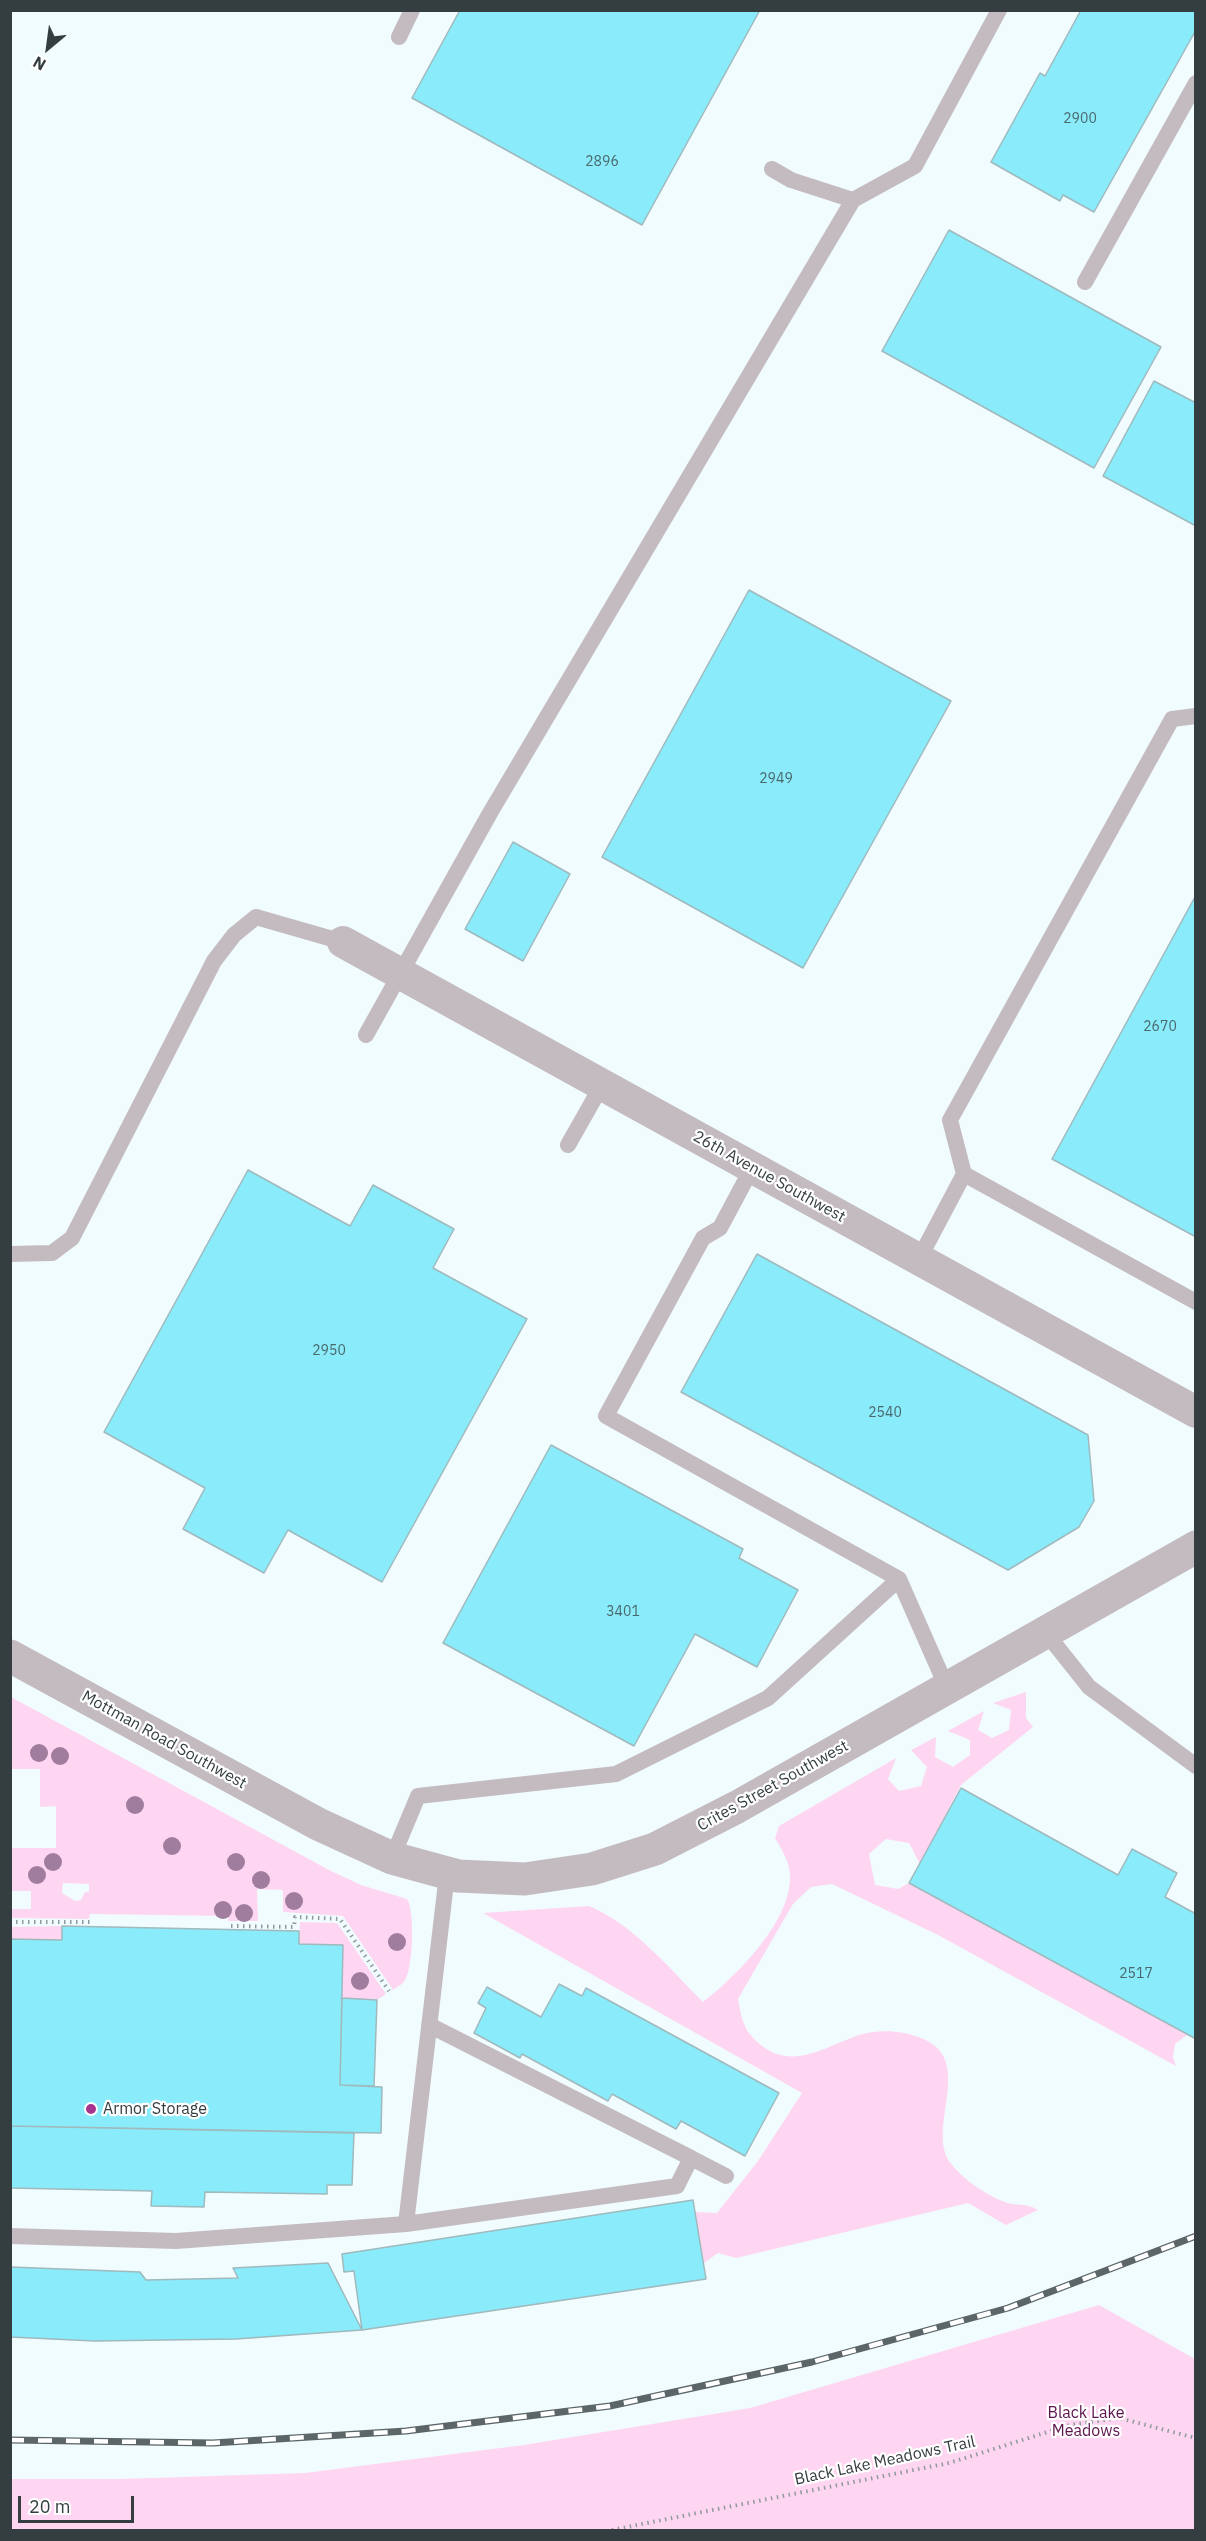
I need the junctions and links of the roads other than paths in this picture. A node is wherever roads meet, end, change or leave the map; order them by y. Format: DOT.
graph roads {
  1 [pos="412,10"];
  2 [pos="999,10"];
  3 [pos="399,37"];
  4 [pos="1196,83"];
  5 [pos="772,170"];
  6 [pos="853,200"];
  7 [pos="1085,282"];
  8 [pos="1196,716"];
  9 [pos="344,942"];
  10 [pos="399,973"];
  11 [pos="366,1035"];
  12 [pos="602,1084"];
  13 [pos="568,1145"];
  14 [pos="752,1168"];
  15 [pos="964,1174"];
  16 [pos="10,1254"];
  17 [pos="918,1259"];
  18 [pos="1196,1302"];
  19 [pos="1196,1412"];
  20 [pos="1196,1547"];
  21 [pos="899,1579"];
  22 [pos="1046,1633"];
  23 [pos="10,1656"];
  24 [pos="946,1688"];
  25 [pos="1193,1761"];
  26 [pos="318,1824"];
  27 [pos="392,1858"];
  28 [pos="447,1874"];
  29 [pos="429,2025"];
  30 [pos="691,2158"];
  31 [pos="726,2176"];
  32 [pos="406,2224"];
  33 [pos="10,2236"];
  1 -- 3 [label="lane"];
  2 -- 6 [label="lane"];
  4 -- 7 [label="lane"];
  5 -- 6 [label="lane"];
  6 -- 10 [label="lane"];
  8 -- 15 [label="lane"];
  9 -- 10 [label="street, 26th Avenue Southwest"];
  9 -- 16 [label="lane"];
  10 -- 11 [label="lane"];
  10 -- 12 [label="street, 26th Avenue Southwest"];
  12 -- 13 [label="lane"];
  12 -- 14 [label="street, 26th Avenue Southwest"];
  14 -- 17 [label="street, 26th Avenue Southwest"];
  14 -- 21 [label="lane"];
  15 -- 17 [label="lane"];
  15 -- 18 [label="lane"];
  17 -- 19 [label="street, 26th Avenue Southwest"];
  20 -- 22 [label="street, Crites Street Southwest"];
  21 -- 24 [label="lane"];
  21 -- 27 [label="lane"];
  22 -- 24 [label="street, Crites Street Southwest"];
  22 -- 25 [label="lane"];
  23 -- 26 [label="street, Mottman Road Southwest"];
  24 -- 28 [label="street, Crites Street Southwest"];
  26 -- 27 [label="street, Crites Street Southwest"];
  27 -- 28 [label="street, Crites Street Southwest"];
  28 -- 29 [label="lane"];
  29 -- 30 [label="lane"];
  29 -- 32 [label="lane"];
  30 -- 31 [label="lane"];
  30 -- 32 [label="lane"];
  32 -- 33 [label="lane"];
}
